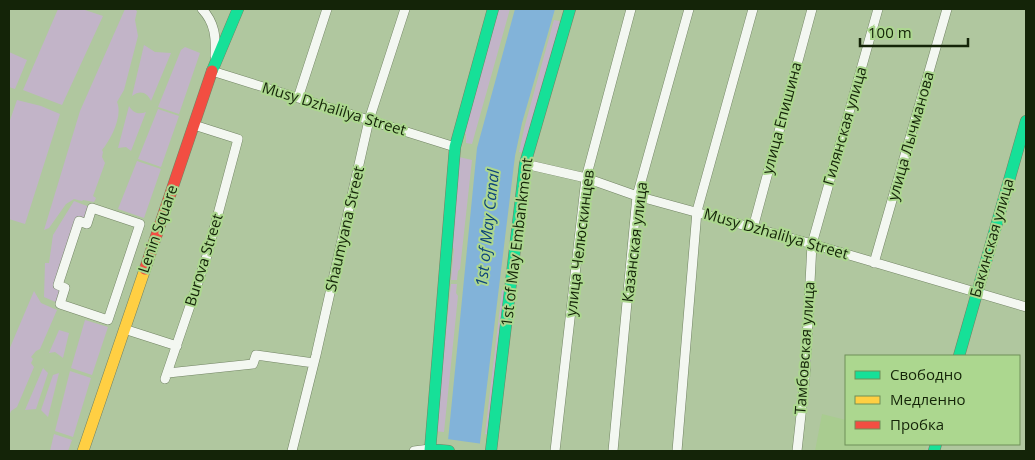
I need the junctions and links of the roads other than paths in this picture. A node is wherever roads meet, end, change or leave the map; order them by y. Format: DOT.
graph roads {
  1 [pos="202,9"];
  2 [pos="238,9"];
  3 [pos="327,9"];
  4 [pos="405,9"];
  5 [pos="493,9"];
  6 [pos="570,9"];
  7 [pos="631,9"];
  8 [pos="690,9"];
  9 [pos="753,9"];
  10 [pos="812,9"];
  11 [pos="878,9"];
  12 [pos="947,9"];
  13 [pos="214,66"];
  14 [pos="298,98"];
  15 [pos="369,120"];
  16 [pos="1026,121"];
  17 [pos="194,126"];
  18 [pos="456,147"];
  19 [pos="525,164"];
  20 [pos="586,178"];
  21 [pos="637,196"];
  22 [pos="697,212"];
  23 [pos="140,224"];
  24 [pos="752,228"];
  25 [pos="812,244"];
  26 [pos="874,263"];
  27 [pos="976,293"];
  28 [pos="1026,307"];
  29 [pos="124,329"];
  30 [pos="177,346"];
  31 [pos="960,355"];
  32 [pos="314,363"];
  33 [pos="437,450"];
  34 [pos="82,451"];
  35 [pos="292,451"];
  36 [pos="414,451"];
  37 [pos="491,451"];
  38 [pos="555,451"];
  39 [pos="613,451"];
  40 [pos="677,451"];
  41 [pos="797,451"];
  1 -- 13 [label="street"];
  2 -- 13 [label="main road, Lenin Square"];
  3 -- 14 [label="street"];
  4 -- 15 [label="street, Shaumyana Street"];
  5 -- 18 [label="main road"];
  6 -- 19 [label="main road, 1st of May Embankment"];
  7 -- 20 [label="street, улица Челюскинцев"];
  8 -- 21 [label="street, Казанская улица"];
  9 -- 22 [label="street"];
  10 -- 24 [label="street, улица Епишина"];
  11 -- 25 [label="street, Гилянская улица"];
  12 -- 26 [label="street, улица Лычманова"];
  13 -- 14 [label="street, Musy Dzhalilya Street"];
  13 -- 17 [label="main road, Lenin Square"];
  14 -- 15 [label="street, Musy Dzhalilya Street"];
  15 -- 18 [label="street, Musy Dzhalilya Street"];
  15 -- 32 [label="street, Shaumyana Street"];
  16 -- 27 [label="main road, Бакинская улица"];
  17 -- 29 [label="main road, Lenin Square"];
  17 -- 30 [label="street, Burova Street"];
  18 -- 33 [label="main road"];
  19 -- 20 [label="street, Musy Dzhalilya Street"];
  19 -- 37 [label="main road, 1st of May Embankment"];
  20 -- 21 [label="street, Musy Dzhalilya Street"];
  20 -- 38 [label="street, улица Челюскинцев"];
  21 -- 22 [label="street, Musy Dzhalilya Street"];
  21 -- 39 [label="street, Казанская улица"];
  22 -- 24 [label="street, Musy Dzhalilya Street"];
  22 -- 40 [label="street"];
  23 -- 23 [label="street, Lenin Square"];
  24 -- 25 [label="street, Musy Dzhalilya Street"];
  25 -- 26 [label="street, Musy Dzhalilya Street"];
  25 -- 41 [label="street, Тамбовская улица"];
  26 -- 27 [label="street, Musy Dzhalilya Street"];
  27 -- 28 [label="street, Musy Dzhalilya Street"];
  27 -- 31 [label="main road, Бакинская улица"];
  29 -- 30 [label="street"];
  29 -- 34 [label="main road, Lenin Square"];
  30 -- 32 [label="street, Burova Street"];
  32 -- 35 [label="street, Shaumyana Street"];
  33 -- 36 [label="street"];
}
